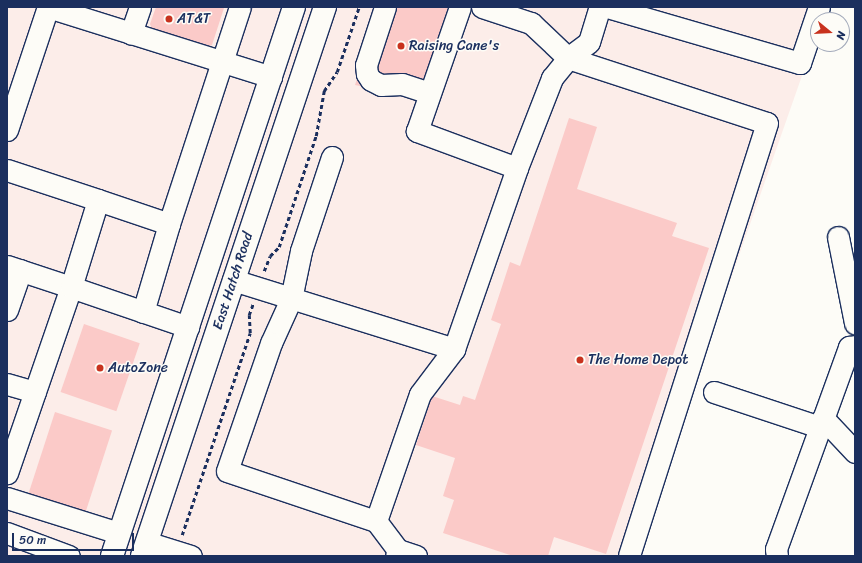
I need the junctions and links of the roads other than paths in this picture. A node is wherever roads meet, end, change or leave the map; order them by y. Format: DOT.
graph roads {
  1 [pos="48,7"];
  2 [pos="140,7"];
  3 [pos="240,7"];
  4 [pos="294,7"];
  5 [pos="325,7"];
  6 [pos="385,7"];
  7 [pos="460,7"];
  8 [pos="482,7"];
  9 [pos="600,7"];
  10 [pos="607,7"];
  11 [pos="818,7"];
  12 [pos="131,33"];
  13 [pos="568,58"];
  14 [pos="222,62"];
  15 [pos="271,77"];
  16 [pos="430,93"];
  17 [pos="7,130"];
  18 [pos="332,156"];
  19 [pos="517,168"];
  20 [pos="7,170"];
  21 [pos="98,200"];
  22 [pos="169,224"];
  23 [pos="838,237"];
  24 [pos="14,268"];
  25 [pos="233,280"];
  26 [pos="71,287"];
  27 [pos="291,299"];
  28 [pos="7,310"];
  29 [pos="143,312"];
  30 [pos="855,323"];
  31 [pos="188,327"];
  32 [pos="855,346"];
  33 [pos="454,349"];
  34 [pos="7,384"];
  35 [pos="35,392"];
  36 [pos="714,392"];
  37 [pos="822,422"];
  38 [pos="855,452"];
  39 [pos="7,473"];
  40 [pos="7,498"];
  41 [pos="376,521"];
  42 [pos="7,533"];
  43 [pos="119,533"];
  44 [pos="7,541"];
  45 [pos="144,549"];
  46 [pos="403,554"];
  47 [pos="49,556"];
  48 [pos="69,556"];
  49 [pos="112,556"];
  50 [pos="191,556"];
  51 [pos="629,556"];
  52 [pos="777,556"];
  1 -- 12 [label="lane"];
  1 -- 17 [label="lane"];
  2 -- 12 [label="lane"];
  3 -- 14 [label="lane"];
  4 -- 15 [label="main road, East Hatch Road"];
  5 -- 25 [label="main road, East Hatch Road"];
  6 -- 16 [label="lane"];
  7 -- 16 [label="lane"];
  8 -- 13 [label="lane"];
  9 -- 13 [label="lane"];
  10 -- 11 [label="lane"];
  12 -- 14 [label="lane"];
  13 -- 19 [label="lane"];
  13 -- 51 [label="lane"];
  14 -- 15 [label="lane"];
  14 -- 22 [label="lane"];
  15 -- 31 [label="main road, East Hatch Road"];
  16 -- 19 [label="lane"];
  18 -- 27 [label="lane"];
  19 -- 33 [label="lane"];
  20 -- 21 [label="lane"];
  21 -- 22 [label="lane"];
  21 -- 26 [label="lane"];
  22 -- 29 [label="lane"];
  23 -- 30 [label="lane"];
  24 -- 26 [label="lane"];
  24 -- 28 [label="lane"];
  25 -- 27 [label="lane"];
  25 -- 45 [label="main road, East Hatch Road"];
  26 -- 29 [label="lane"];
  26 -- 35 [label="lane"];
  27 -- 33 [label="lane"];
  27 -- 41 [label="lane"];
  29 -- 31 [label="lane"];
  31 -- 43 [label="main road, East Hatch Road"];
  32 -- 37 [label="lane"];
  33 -- 41 [label="lane"];
  34 -- 35 [label="lane"];
  35 -- 39 [label="lane"];
  36 -- 37 [label="lane"];
  37 -- 38 [label="lane"];
  37 -- 52 [label="lane"];
  40 -- 43 [label="lane"];
  41 -- 46 [label="lane"];
  42 -- 48 [label="lane"];
  43 -- 49 [label="main road, East Hatch Road"];
  44 -- 47 [label="lane"];
  45 -- 50 [label="lane"];
}
